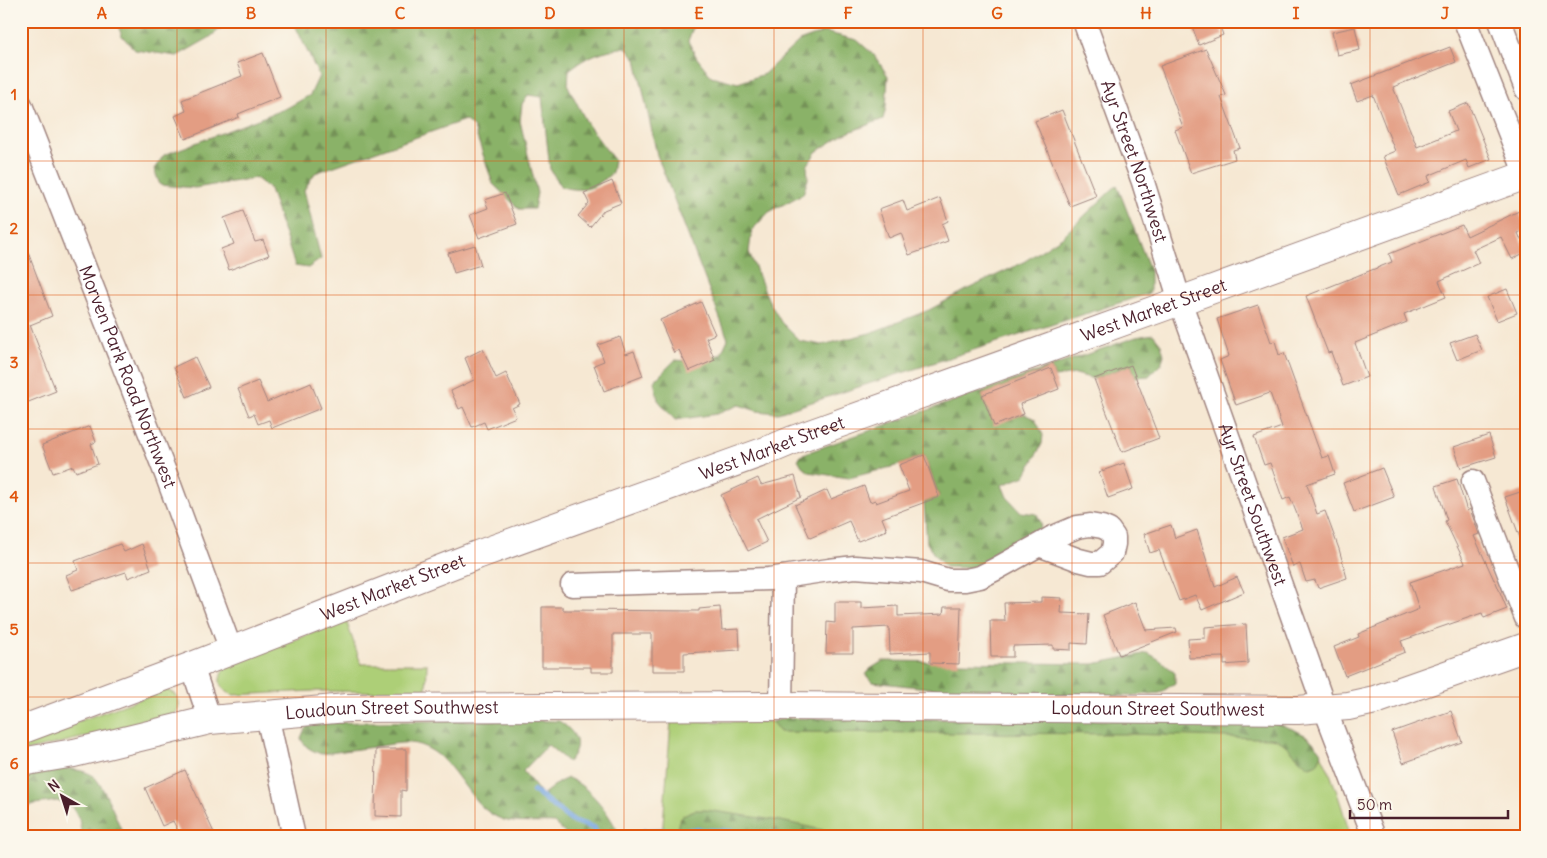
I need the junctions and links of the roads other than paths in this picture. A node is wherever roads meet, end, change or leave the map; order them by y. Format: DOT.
graph roads {
  1 [pos="1084,21"];
  2 [pos="1465,21"];
  3 [pos="1500,21"];
  4 [pos="1526,89"];
  5 [pos="21,104"];
  6 [pos="1526,175"];
  7 [pos="1180,302"];
  8 [pos="1473,481"];
  9 [pos="1038,545"];
  10 [pos="776,578"];
  11 [pos="572,585"];
  12 [pos="1526,618"];
  13 [pos="1526,648"];
  14 [pos="231,650"];
  15 [pos="192,666"];
  16 [pos="775,706"];
  17 [pos="1325,709"];
  18 [pos="267,715"];
  19 [pos="210,720"];
  20 [pos="21,730"];
  21 [pos="21,762"];
  22 [pos="294,837"];
  23 [pos="1374,837"];
  1 -- 7 [label="street, Ayr Street Northwest"];
  2 -- 6 [label="street"];
  3 -- 4 [label="street"];
  5 -- 14 [label="street, Morven Park Road Northwest"];
  6 -- 7 [label="main road, West Market Street"];
  7 -- 14 [label="main road, West Market Street"];
  7 -- 17 [label="street, Ayr Street Southwest"];
  8 -- 12 [label="street"];
  9 -- 10 [label="street"];
  10 -- 11 [label="street"];
  10 -- 16 [label="street"];
  13 -- 17 [label="main road, Loudoun Street Southwest"];
  14 -- 15 [label="main road, West Market Street"];
  15 -- 19 [label="street"];
  15 -- 20 [label="main road, West Market Street"];
  16 -- 17 [label="main road, Loudoun Street Southwest"];
  16 -- 18 [label="main road, Loudoun Street Southwest"];
  17 -- 23 [label="street, Ayr Street Southwest"];
  18 -- 19 [label="main road, Loudoun Street Southwest"];
  18 -- 22 [label="street"];
  19 -- 21 [label="main road, Loudoun Street Southwest"];
}
